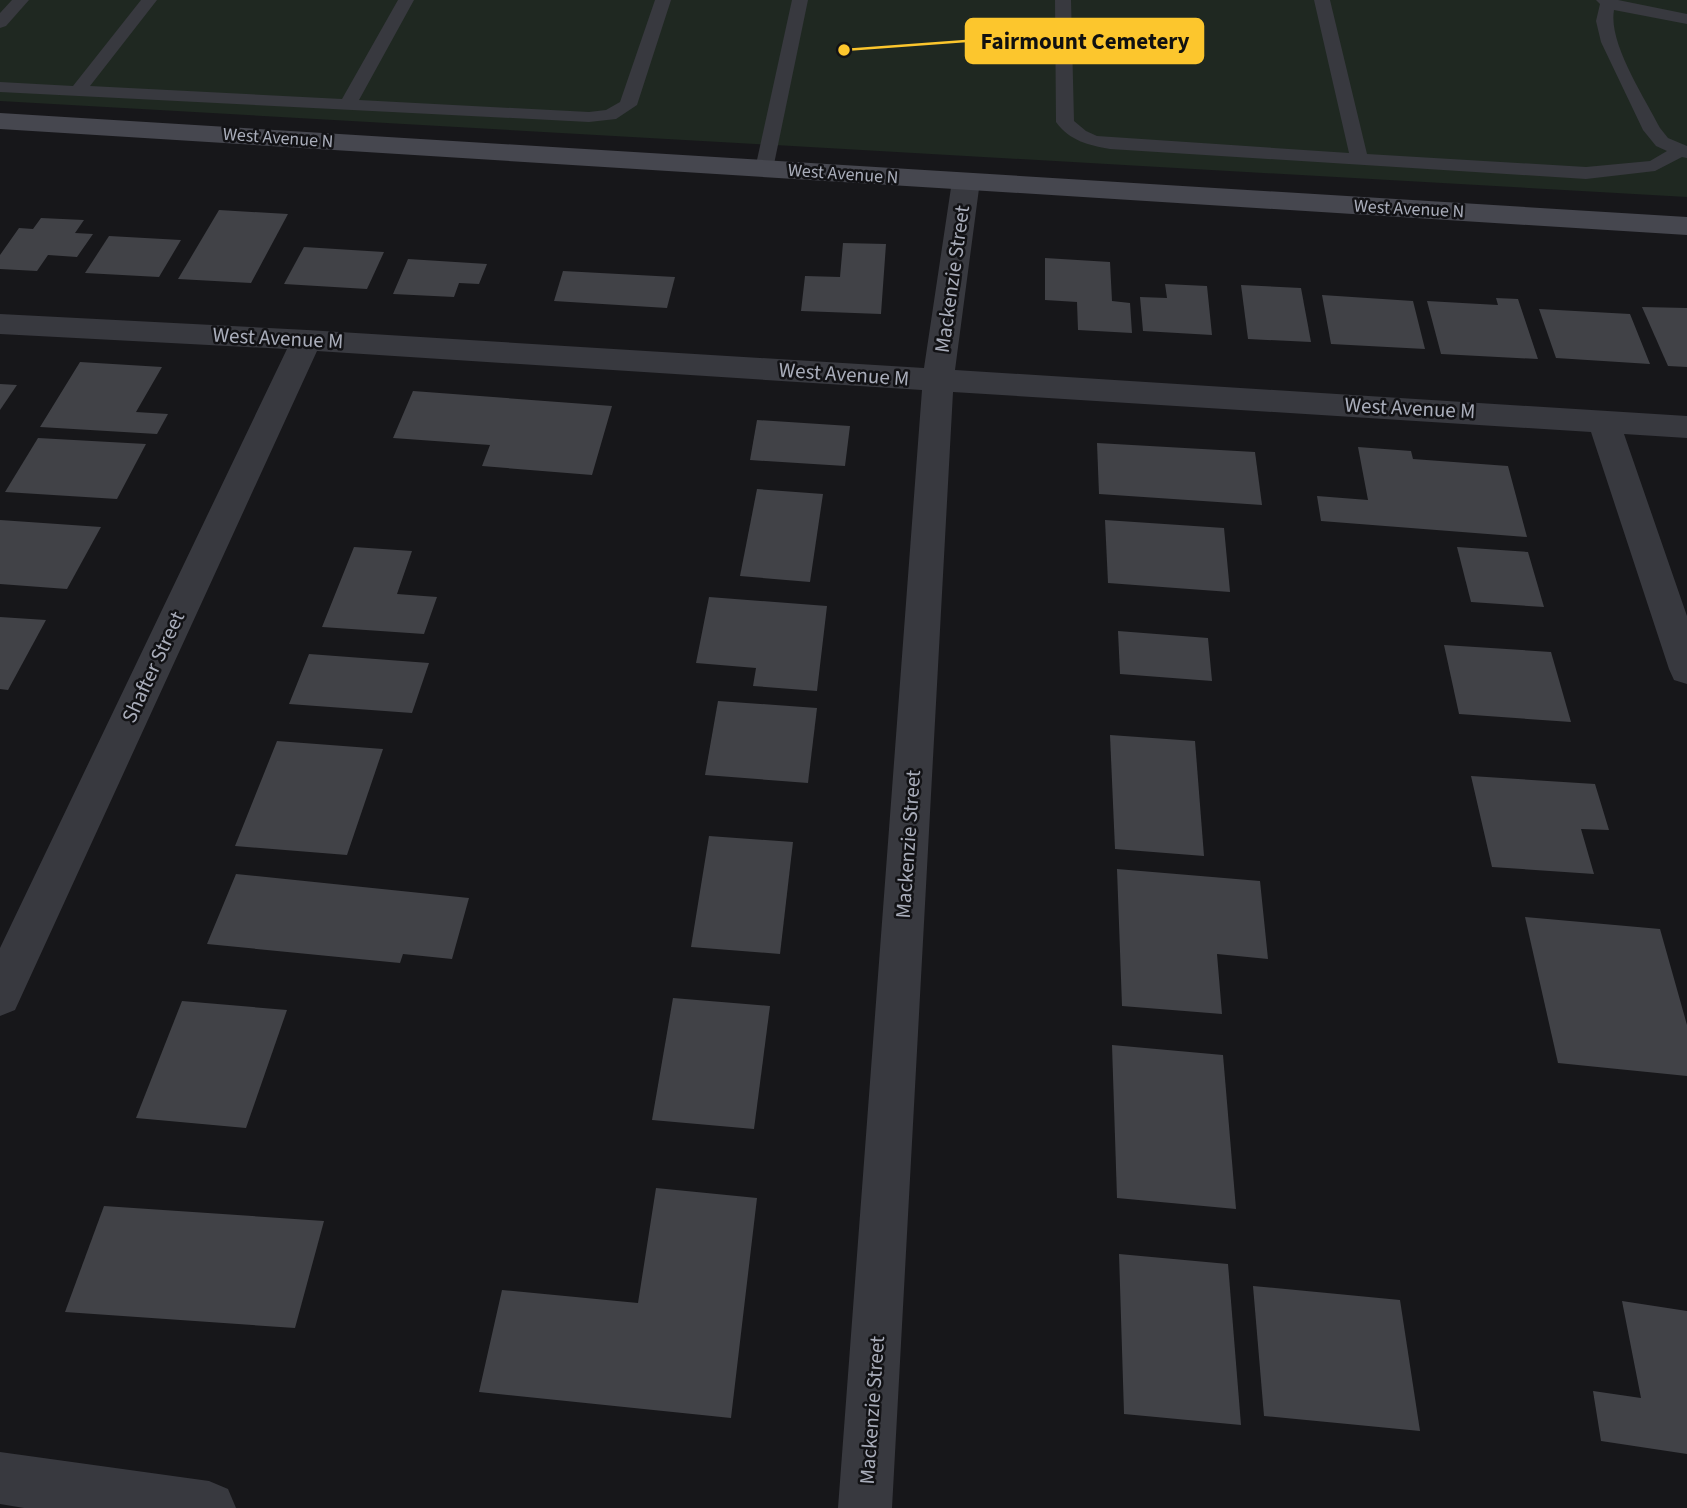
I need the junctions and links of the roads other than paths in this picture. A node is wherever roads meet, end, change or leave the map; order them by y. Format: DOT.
graph roads {
  1 [pos="21,0"];
  2 [pos="149,0"];
  3 [pos="406,0"];
  4 [pos="663,0"];
  5 [pos="800,0"];
  6 [pos="1063,0"];
  7 [pos="1322,0"];
  8 [pos="1606,1"];
  9 [pos="1687,19"];
  10 [pos="0,23"];
  11 [pos="0,87"];
  12 [pos="78,91"];
  13 [pos="348,104"];
  14 [pos="0,121"];
  15 [pos="1684,151"];
  16 [pos="1359,159"];
  17 [pos="764,169"];
  18 [pos="966,181"];
  19 [pos="1687,226"];
  20 [pos="0,324"];
  21 [pos="307,340"];
  22 [pos="938,380"];
  23 [pos="1603,420"];
  24 [pos="1687,427"];
  25 [pos="1687,669"];
  26 [pos="0,995"];
  27 [pos="0,1478"];
  28 [pos="209,1508"];
  29 [pos="865,1508"];
  1 -- 10 [label="lane"];
  2 -- 12 [label="lane"];
  3 -- 13 [label="lane"];
  4 -- 13 [label="lane"];
  5 -- 17 [label="lane"];
  6 -- 16 [label="lane"];
  7 -- 16 [label="lane"];
  8 -- 9 [label="lane"];
  8 -- 15 [label="lane"];
  11 -- 12 [label="lane"];
  12 -- 13 [label="lane"];
  14 -- 17 [label="main road, West Avenue N"];
  15 -- 16 [label="lane"];
  17 -- 18 [label="main road, West Avenue N"];
  18 -- 19 [label="main road, West Avenue N"];
  18 -- 22 [label="street, Mackenzie Street"];
  20 -- 21 [label="street, West Avenue M"];
  21 -- 22 [label="street, West Avenue M"];
  21 -- 26 [label="street, Shafter Street"];
  22 -- 23 [label="street, West Avenue M"];
  22 -- 29 [label="street, Mackenzie Street"];
  23 -- 24 [label="street, West Avenue M"];
  23 -- 25 [label="street"];
  27 -- 28 [label="street"];
}
